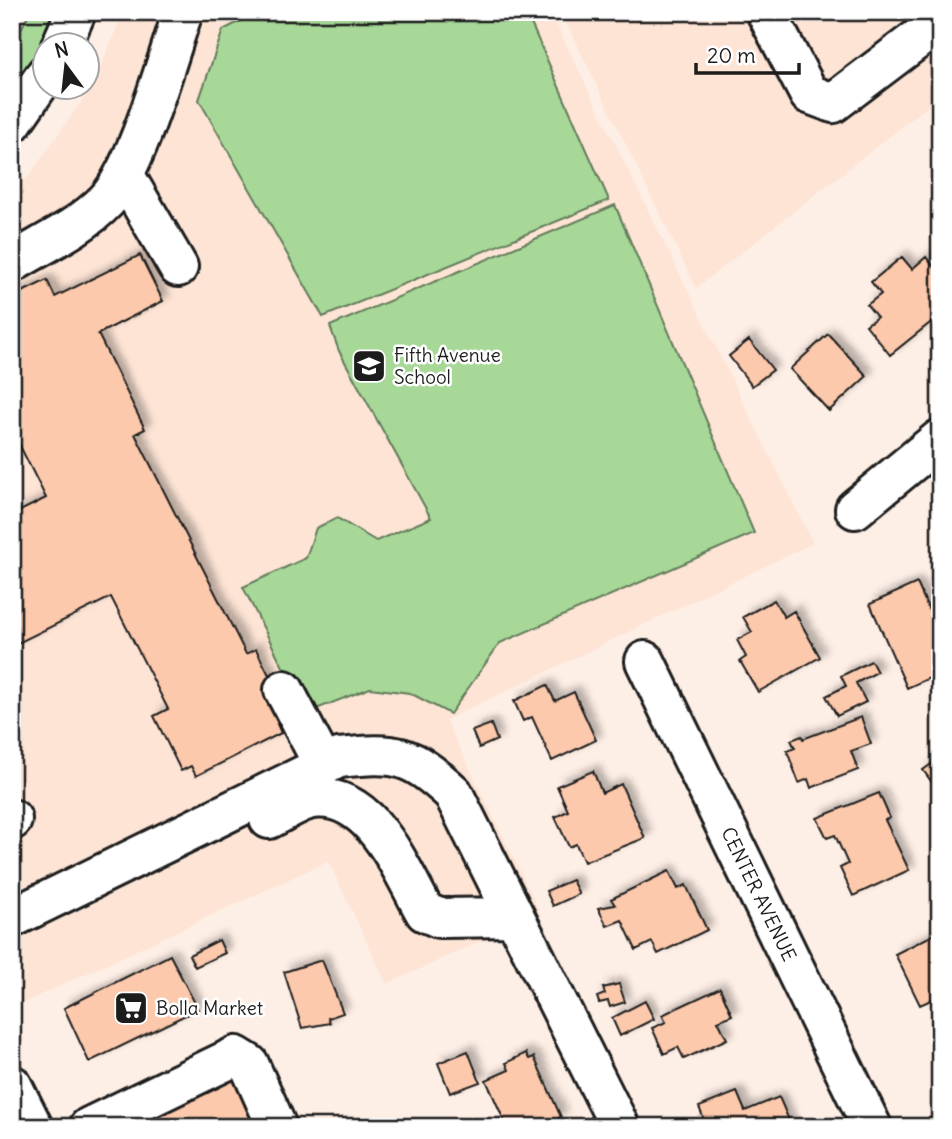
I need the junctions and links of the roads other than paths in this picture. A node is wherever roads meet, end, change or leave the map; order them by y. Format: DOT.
graph roads {
  1 [pos="76,12"];
  2 [pos="183,12"];
  3 [pos="766,12"];
  4 [pos="940,22"];
  5 [pos="67,32"];
  6 [pos="32,94"];
  7 [pos="12,122"];
  8 [pos="124,174"];
  9 [pos="12,262"];
  10 [pos="178,267"];
  11 [pos="940,439"];
  12 [pos="855,509"];
  13 [pos="645,661"];
  14 [pos="284,690"];
  15 [pos="324,766"];
  16 [pos="515,917"];
  17 [pos="12,918"];
  18 [pos="12,923"];
  19 [pos="12,1085"];
  20 [pos="33,1127"];
  21 [pos="89,1127"];
  22 [pos="278,1127"];
  23 [pos="620,1127"];
  24 [pos="873,1127"];
  1 -- 5 [label="street"];
  2 -- 8 [label="street"];
  3 -- 4 [label="street"];
  6 -- 7 [label="street"];
  8 -- 9 [label="street"];
  8 -- 10 [label="street"];
  11 -- 12 [label="street"];
  13 -- 24 [label="street, CENTER AVENUE"];
  14 -- 15 [label="street"];
  15 -- 16 [label="street"];
  15 -- 17 [label="street"];
  16 -- 18 [label="street"];
  16 -- 23 [label="street"];
  19 -- 20 [label="street"];
  21 -- 22 [label="street"];
}
